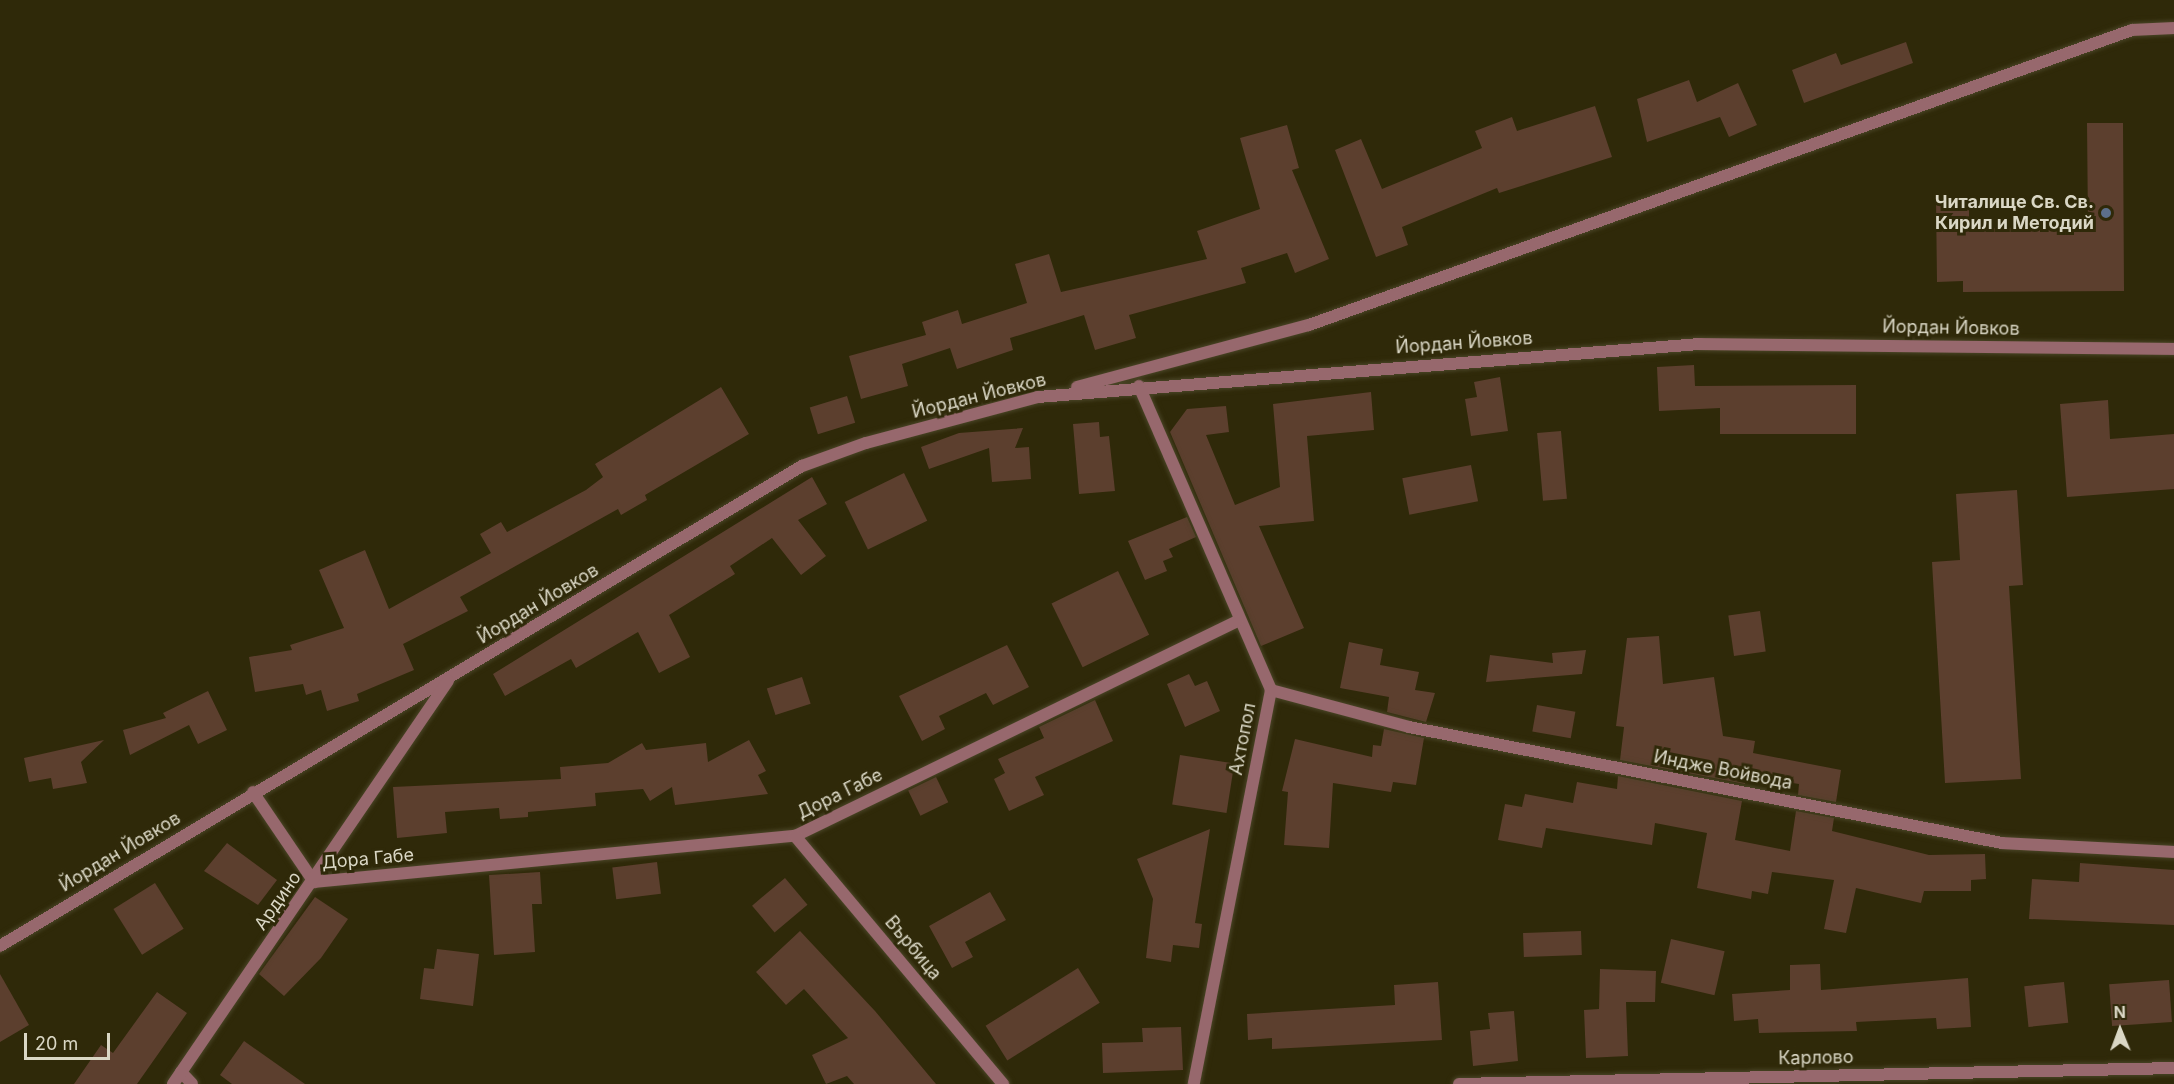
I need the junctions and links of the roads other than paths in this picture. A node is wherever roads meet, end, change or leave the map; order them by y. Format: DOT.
graph roads {
  1 [pos="2174,28"];
  2 [pos="2174,349"];
  3 [pos="1139,386"];
  4 [pos="1038,397"];
  5 [pos="1238,621"];
  6 [pos="450,677"];
  7 [pos="1271,690"];
  8 [pos="253,792"];
  9 [pos="795,836"];
  10 [pos="2174,852"];
  11 [pos="314,882"];
  12 [pos="0,946"];
  13 [pos="2174,1068"];
  14 [pos="181,1072"];
  15 [pos="173,1084"];
  16 [pos="192,1084"];
  17 [pos="1003,1084"];
  18 [pos="1194,1084"];
  19 [pos="1459,1084"];
  1 -- 4 [label="street"];
  2 -- 3 [label="street, Йордан Йовков"];
  3 -- 4 [label="street, Йордан Йовков"];
  3 -- 5 [label="street, Ахтопол"];
  4 -- 6 [label="street, Йордан Йовков"];
  5 -- 7 [label="street, Ахтопол"];
  5 -- 9 [label="street, Дора Габе"];
  6 -- 8 [label="street, Йордан Йовков"];
  6 -- 11 [label="street, Ардино"];
  7 -- 10 [label="street, Индже Войвода"];
  7 -- 18 [label="street, Ахтопол"];
  8 -- 11 [label="street"];
  8 -- 12 [label="street, Йордан Йовков"];
  9 -- 11 [label="street, Дора Габе"];
  9 -- 17 [label="street, Върбица"];
  11 -- 14 [label="street, Ардино"];
  13 -- 19 [label="street, Карлово"];
  14 -- 15 [label="street, Ардино"];
  14 -- 16 [label="street"];
}
